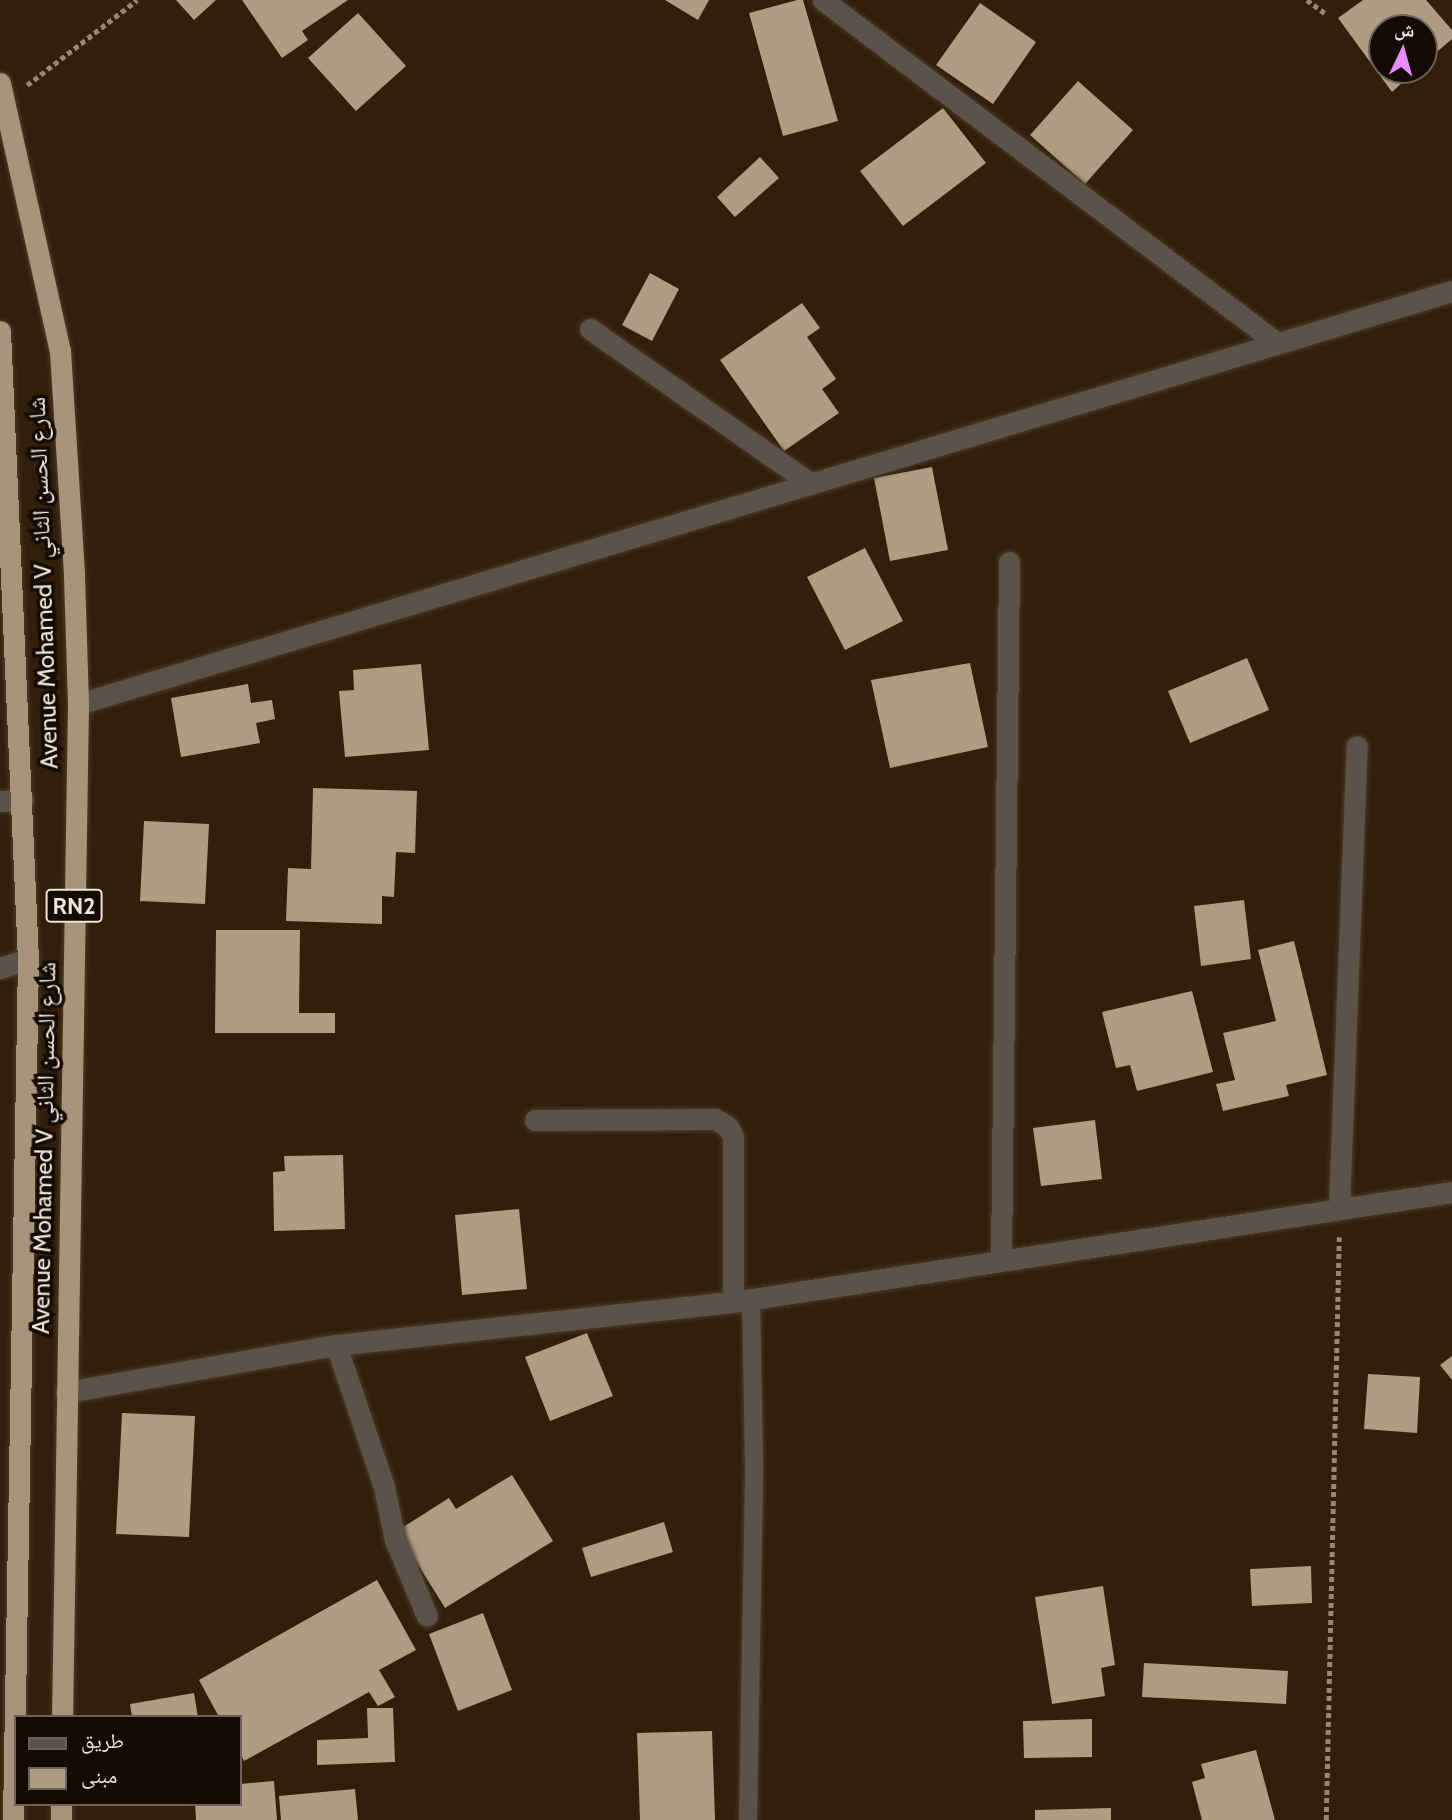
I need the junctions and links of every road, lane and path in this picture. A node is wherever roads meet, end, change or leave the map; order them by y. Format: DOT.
graph roads {
  1 [pos="137,0"];
  2 [pos="823,0"];
  3 [pos="1307,0"];
  4 [pos="1325,13"];
  5 [pos="3,93"];
  6 [pos="1452,291"];
  7 [pos="590,330"];
  8 [pos="0,331"];
  9 [pos="1277,343"];
  10 [pos="810,483"];
  11 [pos="1009,562"];
  12 [pos="78,704"];
  13 [pos="1357,746"];
  14 [pos="23,800"];
  15 [pos="0,801"];
  16 [pos="28,960"];
  17 [pos="0,968"];
  18 [pos="535,1120"];
  19 [pos="1452,1192"];
  20 [pos="1339,1207"];
  21 [pos="1001,1259"];
  22 [pos="742,1300"];
  23 [pos="336,1345"];
  24 [pos="66,1392"];
  25 [pos="427,1616"];
  26 [pos="15,1715"];
  27 [pos="62,1715"];
  28 [pos="14,1763"];
  29 [pos="13,1820"];
  30 [pos="748,1820"];
  31 [pos="1326,1820"];
  1 -- 5 [label="path"];
  2 -- 9 [label="street"];
  3 -- 4 [label="path"];
  5 -- 12 [label="highway, Avenue Mohamed V شارع الحسن الثاني / RN2"];
  6 -- 9 [label="street"];
  7 -- 10 [label="street"];
  8 -- 14 [label="highway, Avenue Mohamed V شارع الحسن الثاني / RN2"];
  9 -- 10 [label="street"];
  10 -- 12 [label="street"];
  11 -- 21 [label="street"];
  12 -- 24 [label="highway, Avenue Mohamed V شارع الحسن الثاني / RN2"];
  13 -- 20 [label="street"];
  14 -- 15 [label="street"];
  14 -- 16 [label="highway, Avenue Mohamed V شارع الحسن الثاني / RN2"];
  16 -- 17 [label="street"];
  16 -- 26 [label="highway, Avenue Mohamed V شارع الحسن الثاني / RN2"];
  18 -- 22 [label="street"];
  19 -- 20 [label="street"];
  20 -- 21 [label="street"];
  20 -- 31 [label="path"];
  21 -- 22 [label="street"];
  22 -- 23 [label="street"];
  22 -- 30 [label="lane"];
  23 -- 24 [label="street"];
  23 -- 25 [label="street"];
  24 -- 27 [label="highway, Avenue Mohamed V شارع الحسن الثاني / RN2"];
  28 -- 29 [label="highway, Avenue Mohamed V شارع الحسن الثاني / RN2"];
}
